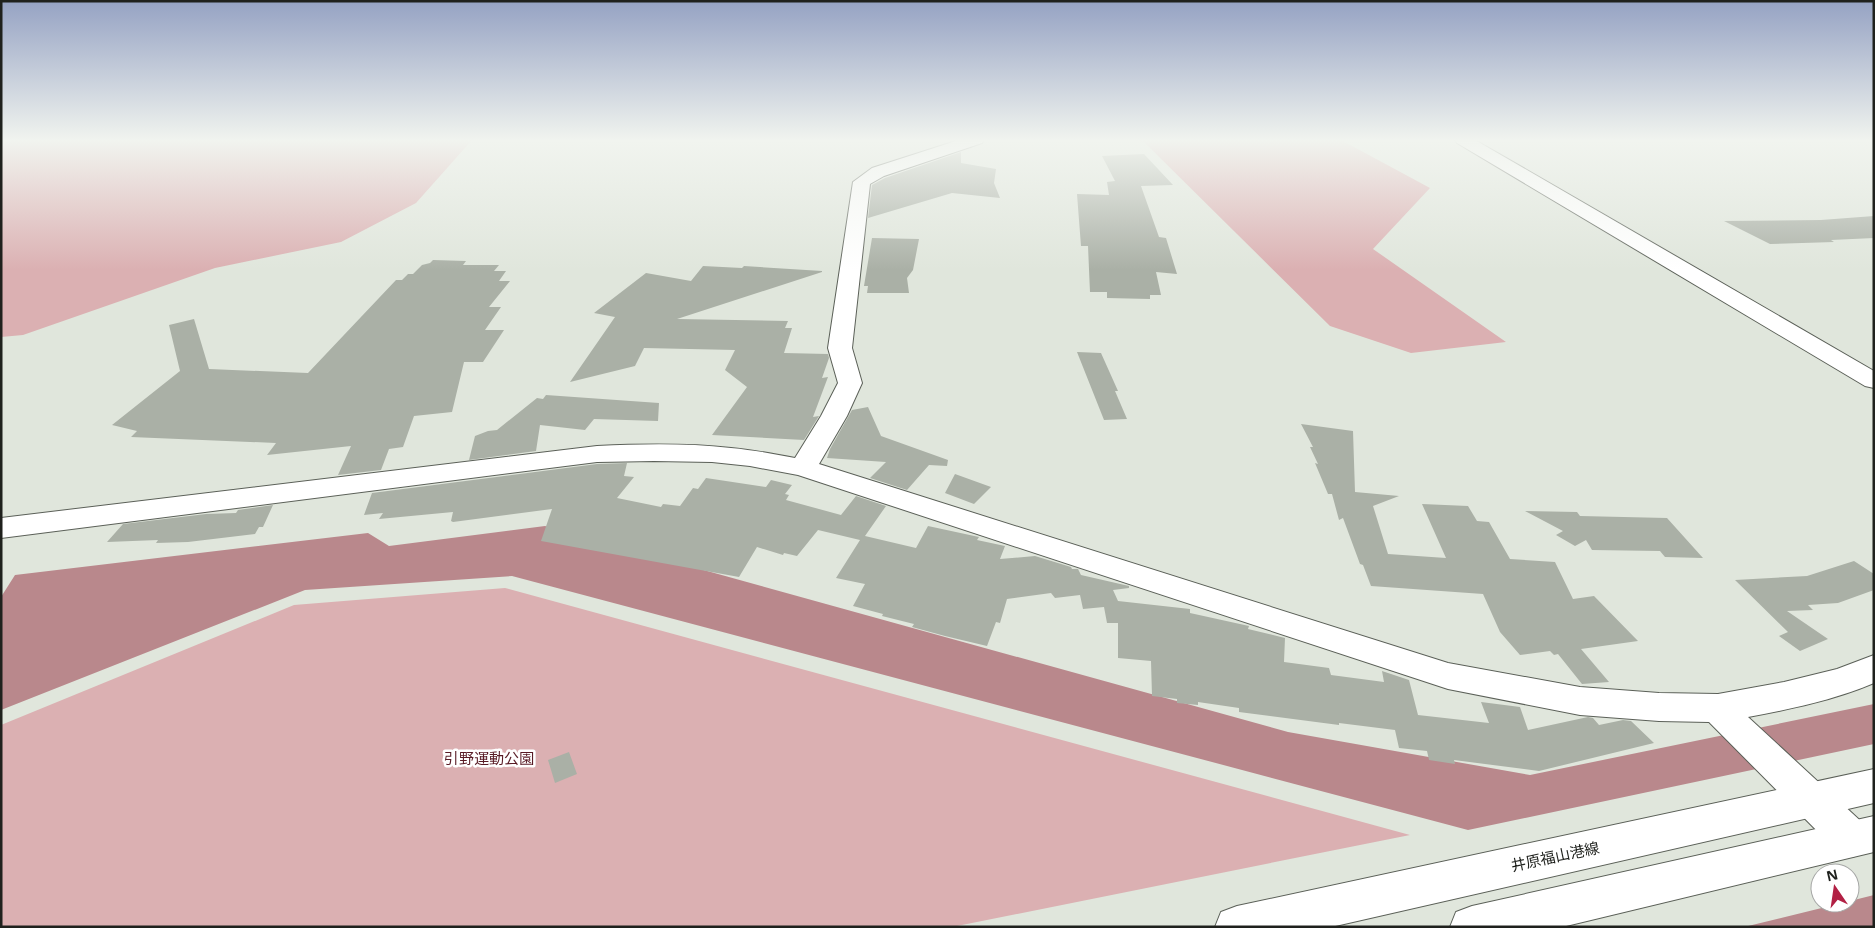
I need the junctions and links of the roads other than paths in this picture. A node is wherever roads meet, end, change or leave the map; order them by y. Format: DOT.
graph roads {
  1 [pos="862,183"];
  2 [pos="1538,183"];
  3 [pos="1874,381"];
  4 [pos="802,468"];
  5 [pos="1,528"];
  6 [pos="1874,668"];
  7 [pos="1723,714"];
  8 [pos="1874,786"];
  9 [pos="1797,788"];
  10 [pos="1863,837"];
  11 [pos="1237,927"];
  12 [pos="1472,927"];
  1 -- 4 [label="street"];
  2 -- 3 [label="street"];
  4 -- 5 [label="street"];
  4 -- 7 [label="street"];
  6 -- 7 [label="street"];
  7 -- 9 [label="street"];
  8 -- 9 [label="street, 井原福山港線"];
  9 -- 10 [label="street"];
  9 -- 11 [label="street, 井原福山港線"];
  10 -- 12 [label="street"];
}
